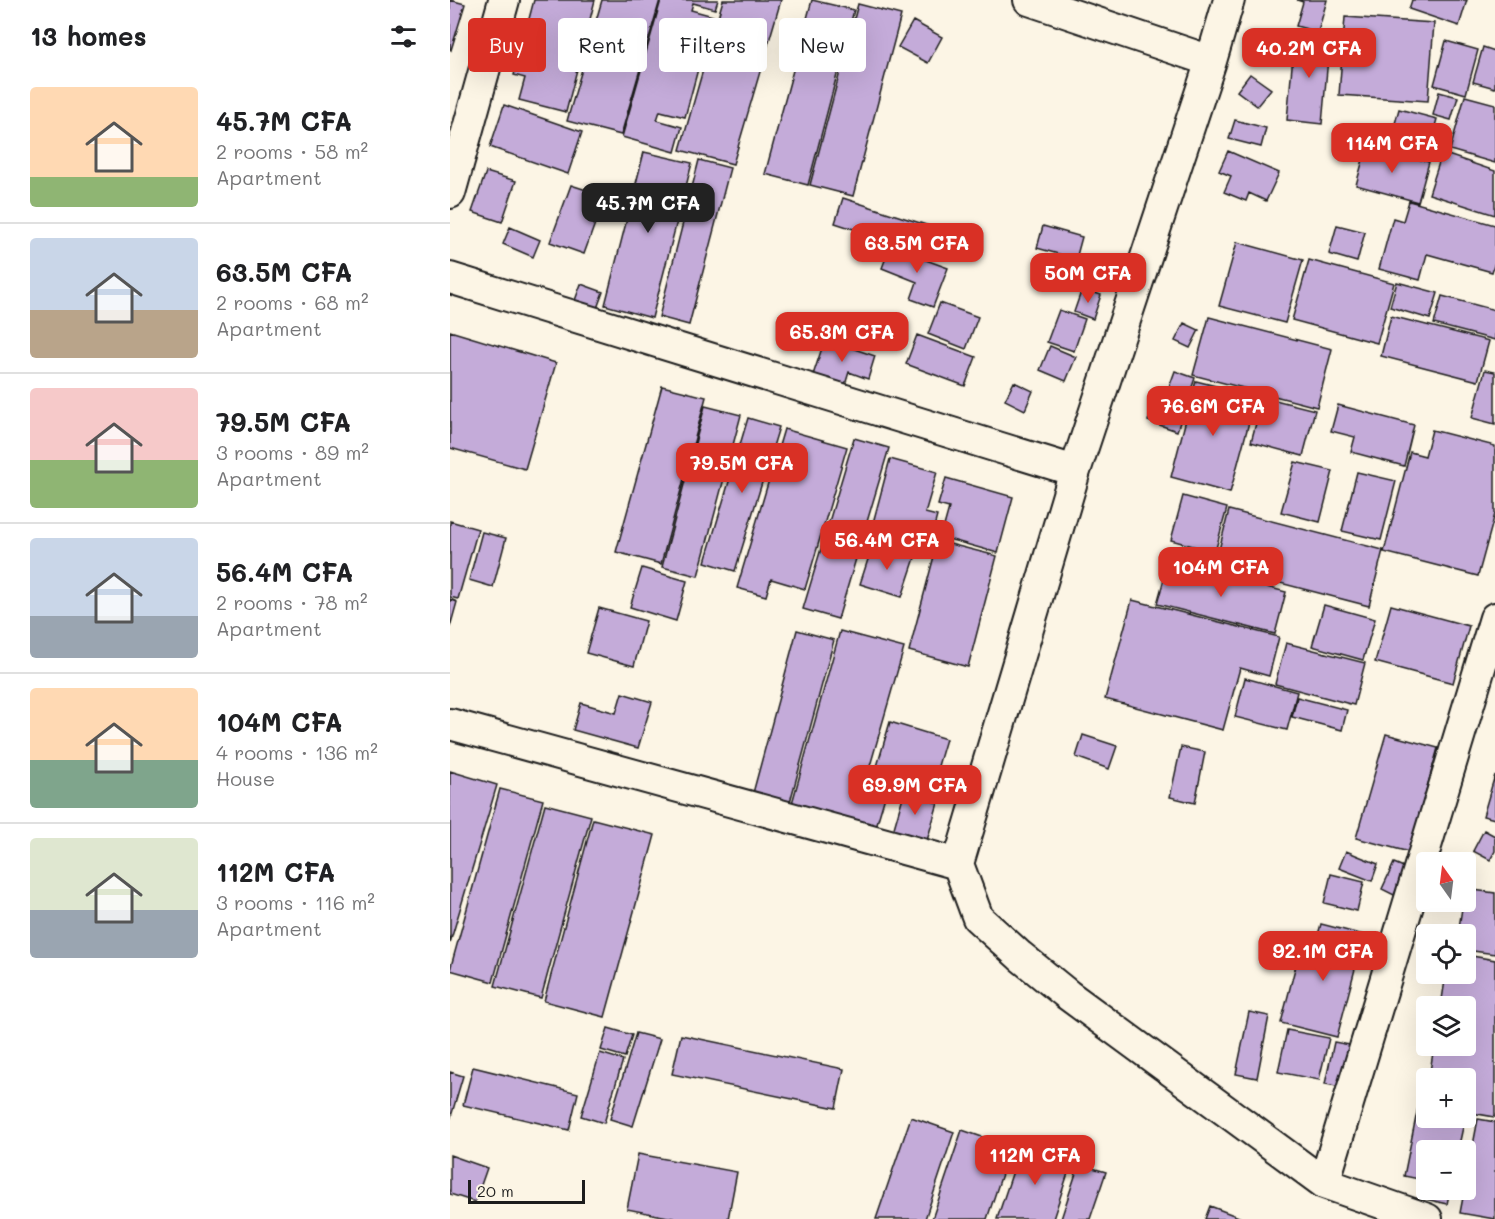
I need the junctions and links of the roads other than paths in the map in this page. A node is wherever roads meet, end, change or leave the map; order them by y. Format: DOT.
graph roads {
  1 [pos="504,0"];
  2 [pos="1029,0"];
  3 [pos="1229,0"];
  4 [pos="1211,61"];
  5 [pos="450,193"];
  6 [pos="450,278"];
  7 [pos="1075,471"];
  8 [pos="1495,618"];
  9 [pos="450,724"];
  10 [pos="958,864"];
  11 [pos="1324,1183"];
  12 [pos="1427,1219"];
  1 -- 5 [label="street"];
  2 -- 4 [label="street"];
  3 -- 4 [label="street"];
  4 -- 7 [label="street"];
  6 -- 7 [label="street"];
  7 -- 10 [label="street"];
  8 -- 11 [label="street"];
  9 -- 10 [label="street"];
  10 -- 11 [label="street"];
  11 -- 12 [label="street"];
}
